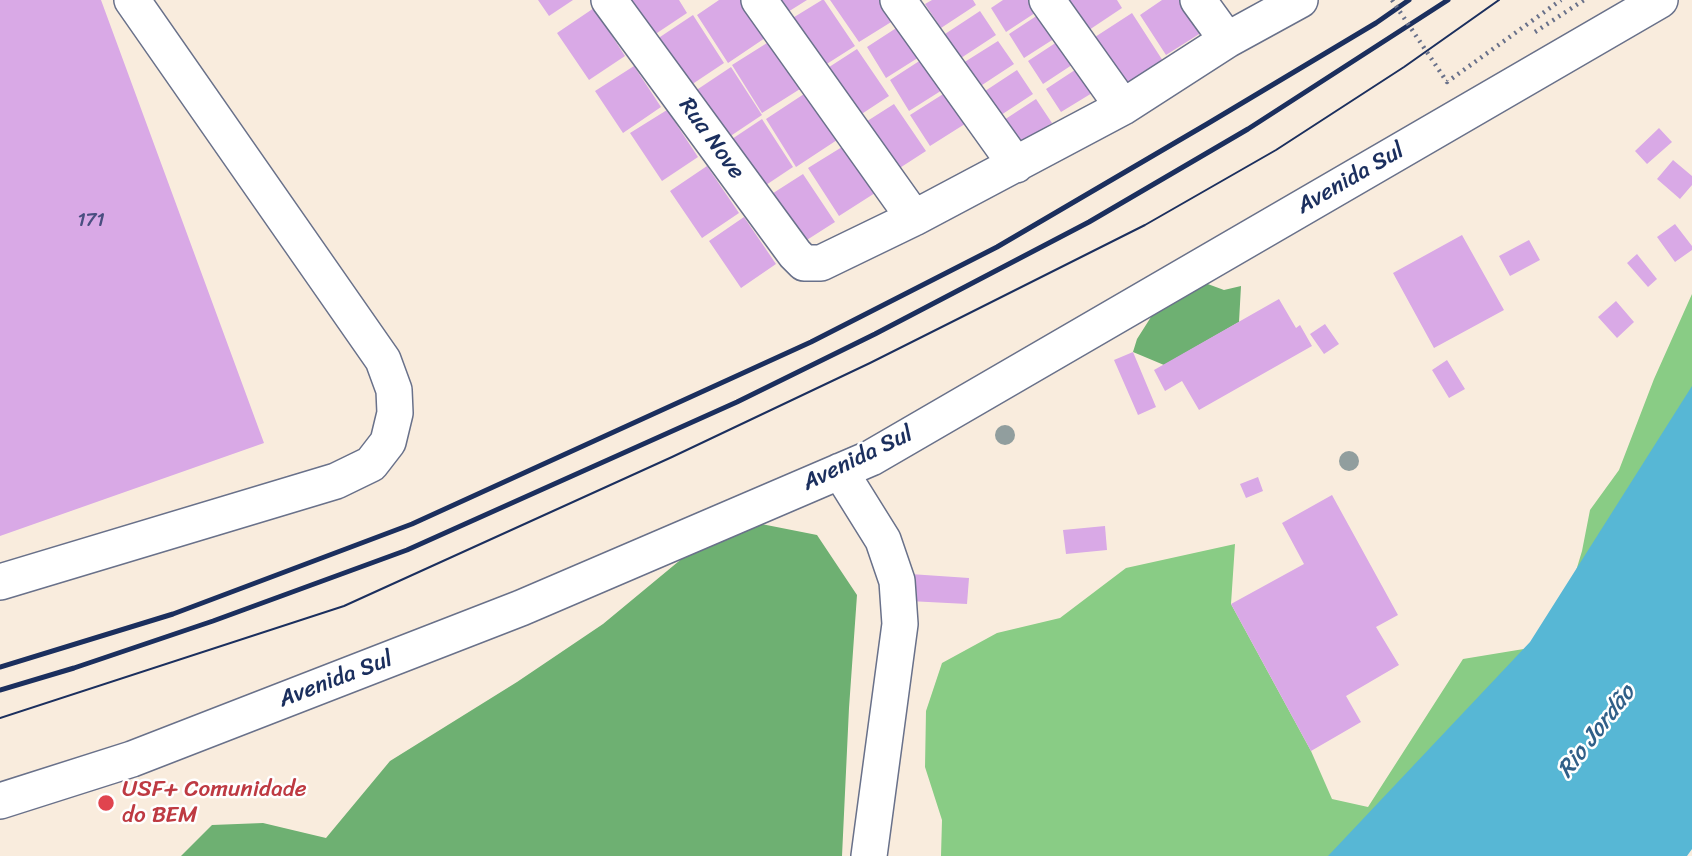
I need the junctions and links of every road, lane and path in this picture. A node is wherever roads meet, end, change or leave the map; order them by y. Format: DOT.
graph roads {
  1 [pos="132,0"];
  2 [pos="609,0"];
  3 [pos="760,0"];
  4 [pos="898,0"];
  5 [pos="1047,0"];
  6 [pos="1198,0"];
  7 [pos="1300,0"];
  8 [pos="1392,0"];
  9 [pos="1561,0"];
  10 [pos="1660,0"];
  11 [pos="1227,40"];
  12 [pos="1123,107"];
  13 [pos="1016,165"];
  14 [pos="914,218"];
  15 [pos="840,471"];
  16 [pos="0,582"];
  17 [pos="0,801"];
  18 [pos="869,856"];
  1 -- 16 [label="street"];
  2 -- 14 [label="street, Rua Nove"];
  3 -- 14 [label="street"];
  4 -- 13 [label="street"];
  5 -- 12 [label="street"];
  6 -- 11 [label="street"];
  7 -- 11 [label="street"];
  8 -- 9 [label="path, bridge"];
  10 -- 15 [label="street, Avenida Sul"];
  11 -- 12 [label="street"];
  12 -- 13 [label="street"];
  13 -- 14 [label="street"];
  15 -- 17 [label="street, Avenida Sul"];
  15 -- 18 [label="street"];
}
